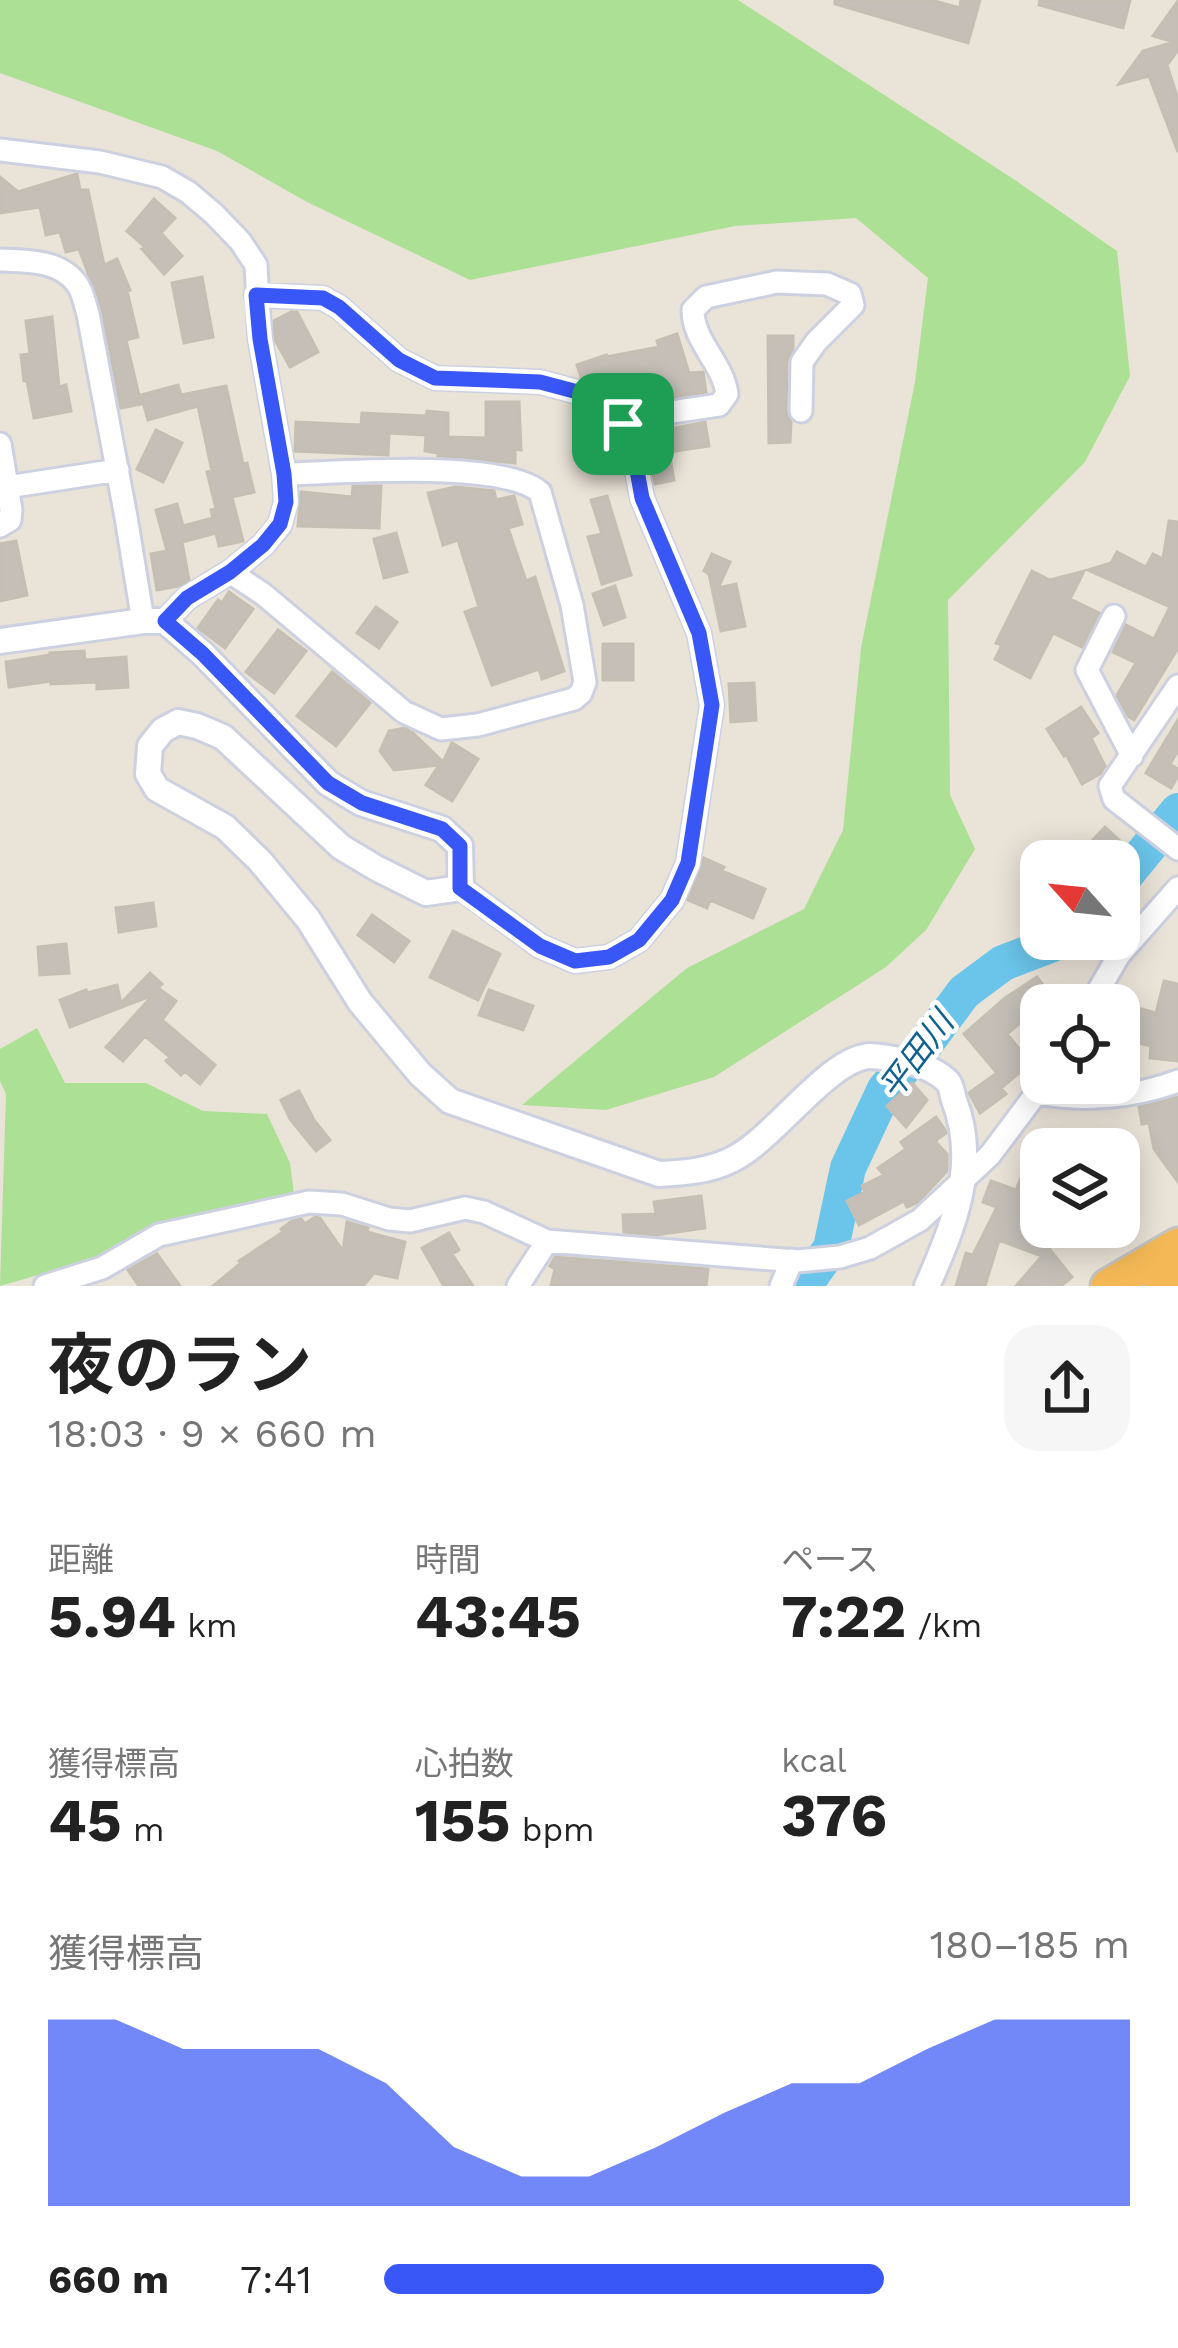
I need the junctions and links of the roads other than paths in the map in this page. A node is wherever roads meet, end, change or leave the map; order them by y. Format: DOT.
graph roads {
  1 [pos="0,150"];
  2 [pos="0,260"];
  3 [pos="256,295"];
  4 [pos="801,411"];
  5 [pos="623,424"];
  6 [pos="0,445"];
  7 [pos="118,470"];
  8 [pos="284,474"];
  9 [pos="7,488"];
  10 [pos="0,526"];
  11 [pos="230,572"];
  12 [pos="1114,616"];
  13 [pos="154,621"];
  14 [pos="0,641"];
  15 [pos="1178,686"];
  16 [pos="1132,756"];
  17 [pos="1178,849"];
  18 [pos="460,888"];
  19 [pos="1178,888"];
  20 [pos="1102,984"];
  21 [pos="1178,1081"];
  22 [pos="1140,1092"];
  23 [pos="1029,1104"];
  24 [pos="964,1180"];
  25 [pos="547,1240"];
  26 [pos="1178,1245"];
  27 [pos="792,1260"];
  28 [pos="1178,1275"];
  29 [pos="45,1286"];
  30 [pos="518,1286"];
  31 [pos="782,1286"];
  32 [pos="927,1286"];
  33 [pos="1108,1286"];
  34 [pos="1161,1286"];
  1 -- 3 [label="street"];
  2 -- 7 [label="street"];
  3 -- 5 [label="street"];
  3 -- 8 [label="street"];
  4 -- 5 [label="street"];
  5 -- 18 [label="street"];
  6 -- 9 [label="street"];
  7 -- 9 [label="street"];
  7 -- 13 [label="street"];
  8 -- 11 [label="street"];
  8 -- 11 [label="street"];
  9 -- 10 [label="street"];
  11 -- 13 [label="street"];
  12 -- 16 [label="street"];
  13 -- 14 [label="street"];
  13 -- 18 [label="street"];
  15 -- 16 [label="street"];
  16 -- 17 [label="street"];
  18 -- 24 [label="street"];
  19 -- 20 [label="street"];
  21 -- 22 [label="street"];
  23 -- 24 [label="street"];
  24 -- 27 [label="street"];
  24 -- 32 [label="street"];
  25 -- 27 [label="street"];
  25 -- 29 [label="street"];
  25 -- 30 [label="street"];
  26 -- 33 [label="highway"];
  27 -- 31 [label="street"];
  28 -- 34 [label="highway"];
}
